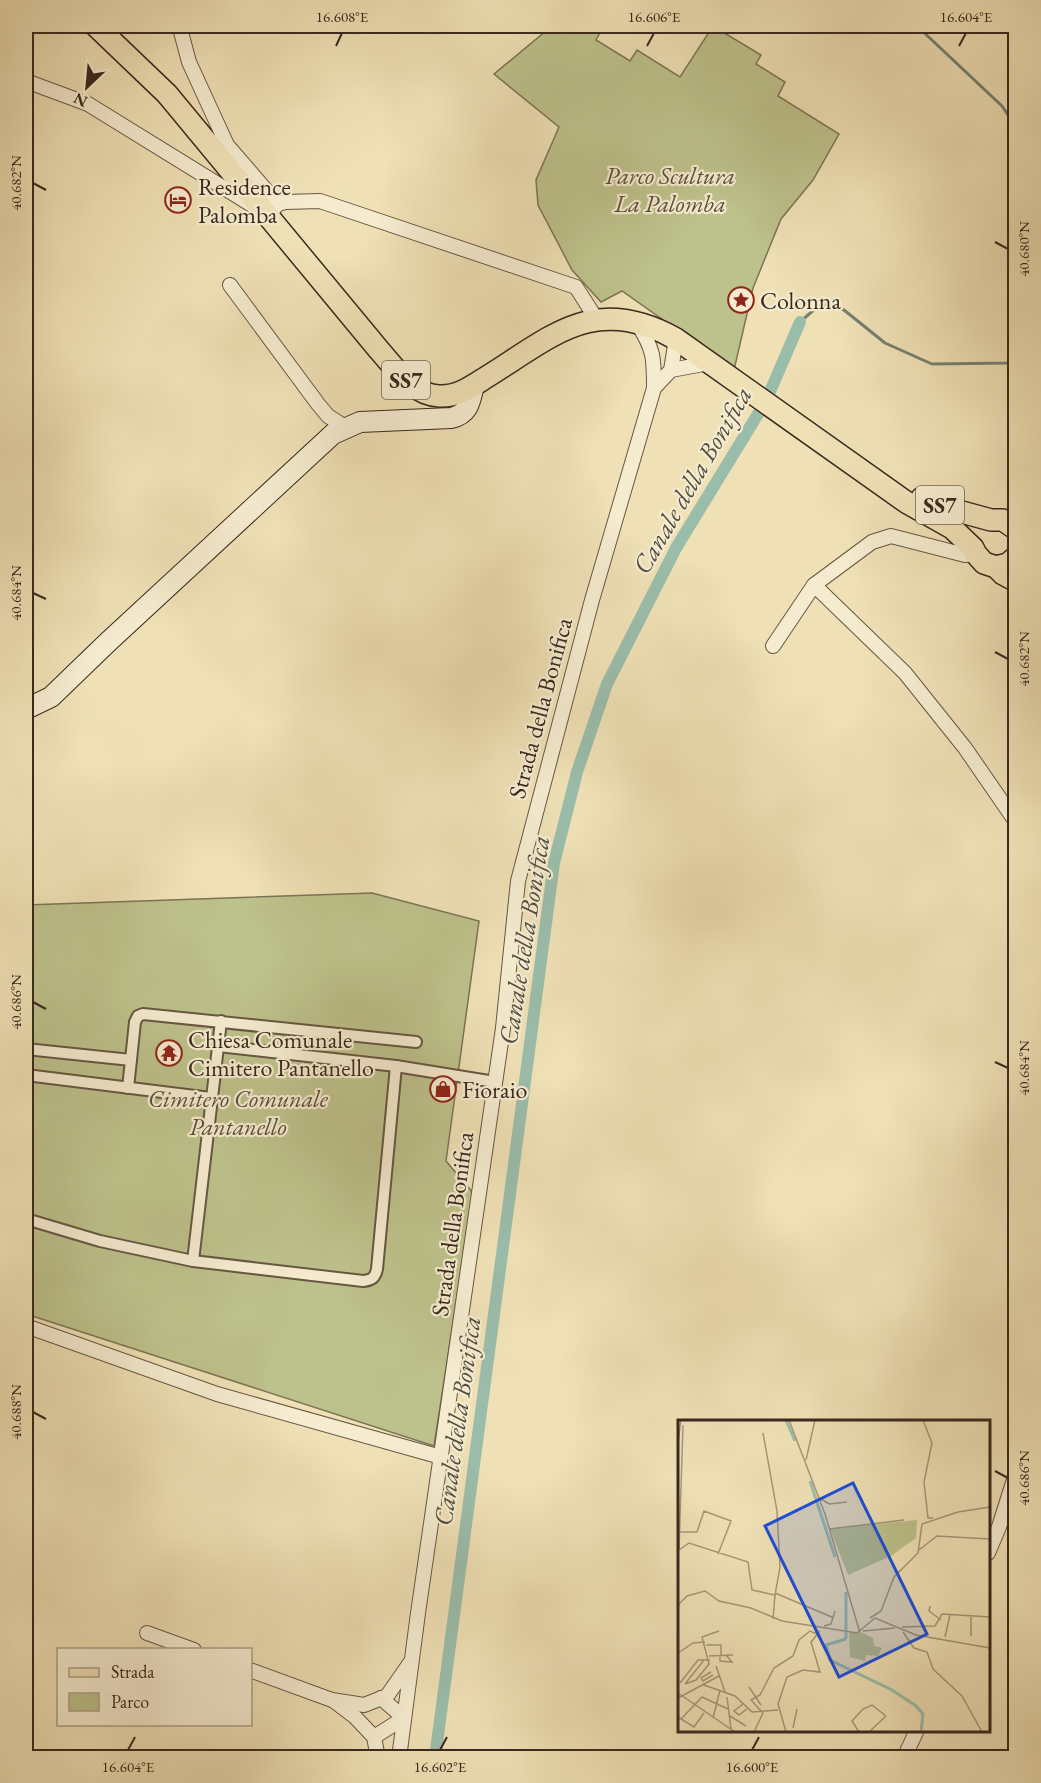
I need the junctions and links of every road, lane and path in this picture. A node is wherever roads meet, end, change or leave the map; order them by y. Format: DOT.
graph roads {
  1 [pos="96,26"];
  2 [pos="181,26"];
  3 [pos="26,81"];
  4 [pos="273,210"];
  5 [pos="230,285"];
  6 [pos="597,320"];
  7 [pos="636,321"];
  8 [pos="676,339"];
  9 [pos="654,358"];
  10 [pos="717,368"];
  11 [pos="671,370"];
  12 [pos="474,385"];
  13 [pos="654,388"];
  14 [pos="345,427"];
  15 [pos="890,489"];
  16 [pos="991,520"];
  17 [pos="1016,529"];
  18 [pos="974,551"];
  19 [pos="1016,557"];
  20 [pos="996,567"];
  21 [pos="1016,581"];
  22 [pos="814,585"];
  23 [pos="773,646"];
  24 [pos="26,709"];
  25 [pos="1016,822"];
  26 [pos="221,1021"];
  27 [pos="416,1042"];
  28 [pos="218,1046"];
  29 [pos="26,1049"];
  30 [pos="131,1060"];
  31 [pos="396,1066"];
  32 [pos="26,1075"];
  33 [pos="495,1082"];
  34 [pos="128,1088"];
  35 [pos="210,1098"];
  36 [pos="26,1219"];
  37 [pos="193,1261"];
  38 [pos="26,1326"];
  39 [pos="441,1457"];
  40 [pos="1016,1473"];
  41 [pos="990,1548"];
  42 [pos="147,1633"];
  43 [pos="188,1648"];
  44 [pos="412,1660"];
  45 [pos="252,1671"];
  46 [pos="381,1698"];
  47 [pos="332,1700"];
  48 [pos="405,1718"];
  49 [pos="917,1732"];
  50 [pos="374,1737"];
  51 [pos="378,1758"];
  52 [pos="399,1758"];
  53 [pos="904,1758"];
  1 -- 4 [label="main road, SS7"];
  2 -- 4 [label="street"];
  3 -- 4 [label="street"];
  4 -- 6 [label="street"];
  4 -- 12 [label="main road, SS7"];
  5 -- 14 [label="street"];
  6 -- 7 [label="main road, SS7"];
  6 -- 12 [label="main road, SS7"];
  7 -- 8 [label="main road, SS7"];
  7 -- 9 [label="street"];
  8 -- 9 [label="street"];
  8 -- 10 [label="main road, SS7"];
  8 -- 11 [label="street"];
  9 -- 13 [label="street"];
  10 -- 11 [label="street"];
  10 -- 15 [label="main road, SS7"];
  11 -- 13 [label="street"];
  12 -- 14 [label="main road"];
  13 -- 33 [label="street, Strada della Bonifica"];
  14 -- 24 [label="main road"];
  15 -- 16 [label="main road, SS7"];
  15 -- 18 [label="main road, SS7"];
  16 -- 17 [label="main road, SS7"];
  16 -- 18 [label="main road"];
  18 -- 20 [label="main road, SS7"];
  18 -- 22 [label="street"];
  19 -- 20 [label="main road"];
  20 -- 21 [label="main road, SS7"];
  22 -- 23 [label="street"];
  22 -- 25 [label="street"];
  26 -- 27 [label="street"];
  26 -- 28 [label="street"];
  26 -- 30 [label="street"];
  28 -- 31 [label="street"];
  28 -- 35 [label="street"];
  29 -- 30 [label="street"];
  30 -- 34 [label="street"];
  31 -- 33 [label="street"];
  31 -- 37 [label="street"];
  32 -- 34 [label="street"];
  33 -- 39 [label="street, Strada della Bonifica"];
  34 -- 35 [label="street"];
  35 -- 37 [label="street"];
  36 -- 37 [label="street"];
  38 -- 39 [label="street"];
  39 -- 44 [label="street, Strada della Bonifica"];
  40 -- 41 [label="street"];
  42 -- 43 [label="street"];
  44 -- 46 [label="street"];
  44 -- 48 [label="street, Strada della Bonifica"];
  45 -- 47 [label="street"];
  46 -- 47 [label="street"];
  46 -- 48 [label="street"];
  47 -- 50 [label="street"];
  48 -- 50 [label="street"];
  48 -- 52 [label="street, Strada della Bonifica"];
  49 -- 53 [label="street"];
  50 -- 51 [label="street"];
}
